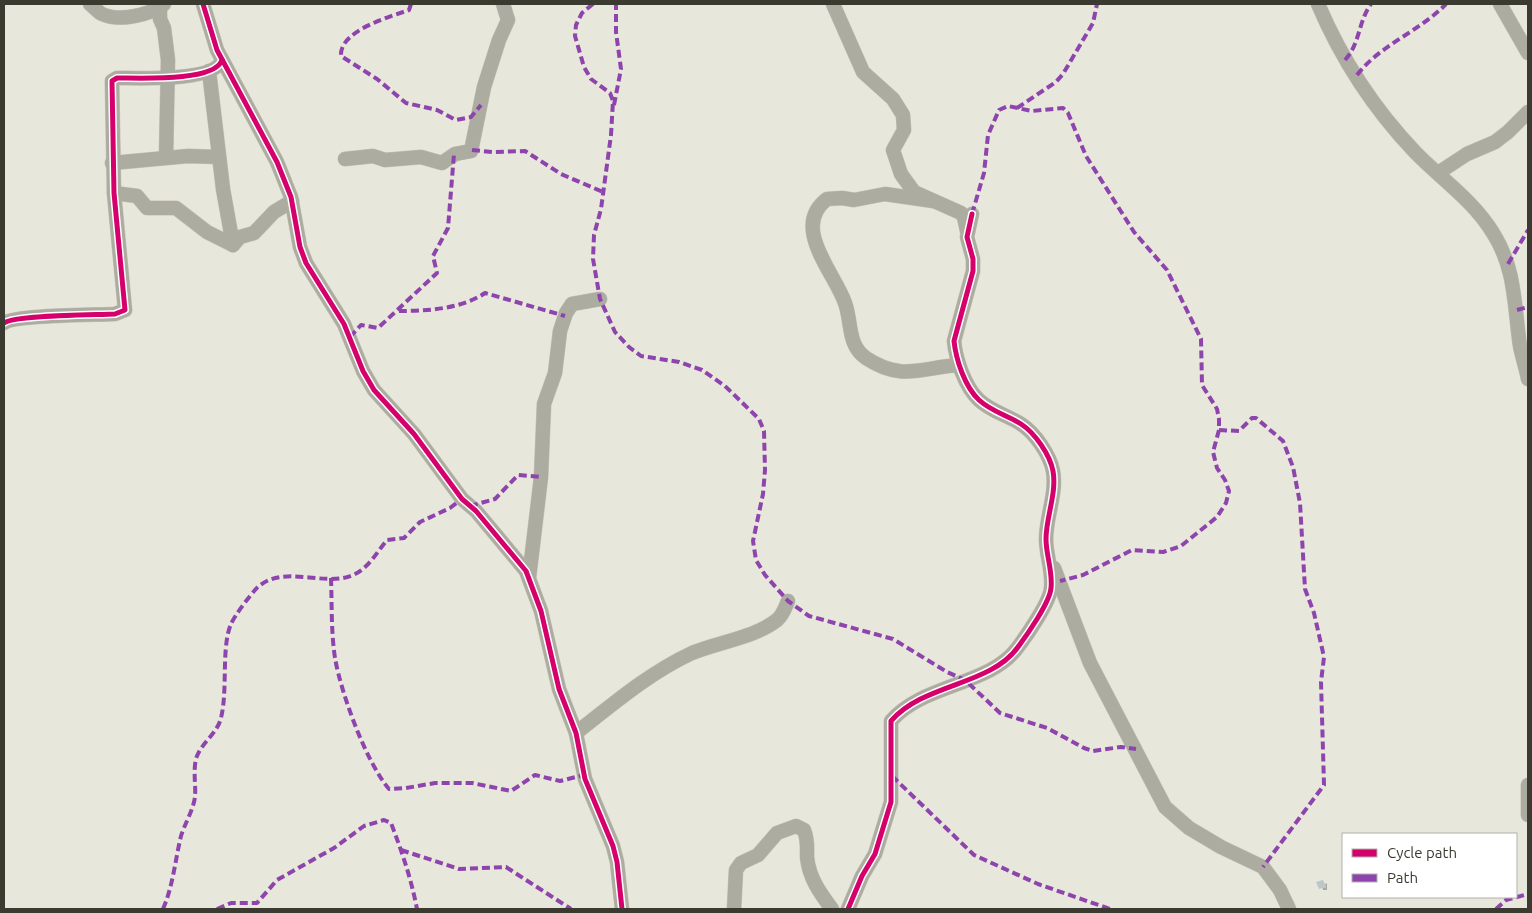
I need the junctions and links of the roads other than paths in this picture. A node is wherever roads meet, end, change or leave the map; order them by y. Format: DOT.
graph roads {
  1 [pos="90,4"];
  2 [pos="203,4"];
  3 [pos="504,4"];
  4 [pos="833,4"];
  5 [pos="1318,4"];
  6 [pos="1500,4"];
  7 [pos="162,5"];
  8 [pos="1528,53"];
  9 [pos="222,60"];
  10 [pos="210,71"];
  11 [pos="168,78"];
  12 [pos="1528,112"];
  13 [pos="166,157"];
  14 [pos="219,157"];
  15 [pos="345,159"];
  16 [pos="112,163"];
  17 [pos="1438,174"];
  18 [pos="114,193"];
  19 [pos="933,201"];
  20 [pos="292,202"];
  21 [pos="972,214"];
  22 [pos="968,232"];
  23 [pos="233,245"];
  24 [pos="600,299"];
  25 [pos="4,322"];
  26 [pos="959,364"];
  27 [pos="1528,379"];
  28 [pos="1046,549"];
  29 [pos="528,578"];
  30 [pos="788,600"];
  31 [pos="576,733"];
  32 [pos="1528,785"];
  33 [pos="1528,815"];
  34 [pos="622,909"];
  35 [pos="734,909"];
  36 [pos="832,909"];
  37 [pos="848,909"];
  38 [pos="1289,909"];
  1 -- 7 [label="street"];
  2 -- 9 [label="street"];
  3 -- 15 [label="street"];
  4 -- 19 [label="street"];
  5 -- 17 [label="street"];
  6 -- 8 [label="street"];
  7 -- 11 [label="street"];
  9 -- 10 [label="street"];
  9 -- 20 [label="street"];
  10 -- 11 [label="street"];
  10 -- 14 [label="street"];
  11 -- 13 [label="street"];
  11 -- 16 [label="street"];
  12 -- 17 [label="street"];
  13 -- 14 [label="street"];
  13 -- 16 [label="street"];
  14 -- 23 [label="street"];
  16 -- 18 [label="street"];
  17 -- 27 [label="street"];
  18 -- 23 [label="street"];
  18 -- 25 [label="street"];
  19 -- 22 [label="street"];
  19 -- 26 [label="street"];
  20 -- 23 [label="street"];
  20 -- 29 [label="street"];
  21 -- 22 [label="street"];
  22 -- 26 [label="street"];
  24 -- 29 [label="street"];
  26 -- 28 [label="street"];
  28 -- 37 [label="street"];
  28 -- 38 [label="street"];
  29 -- 31 [label="street"];
  30 -- 31 [label="street"];
  31 -- 34 [label="street"];
  32 -- 33 [label="street"];
  35 -- 36 [label="street"];
}
